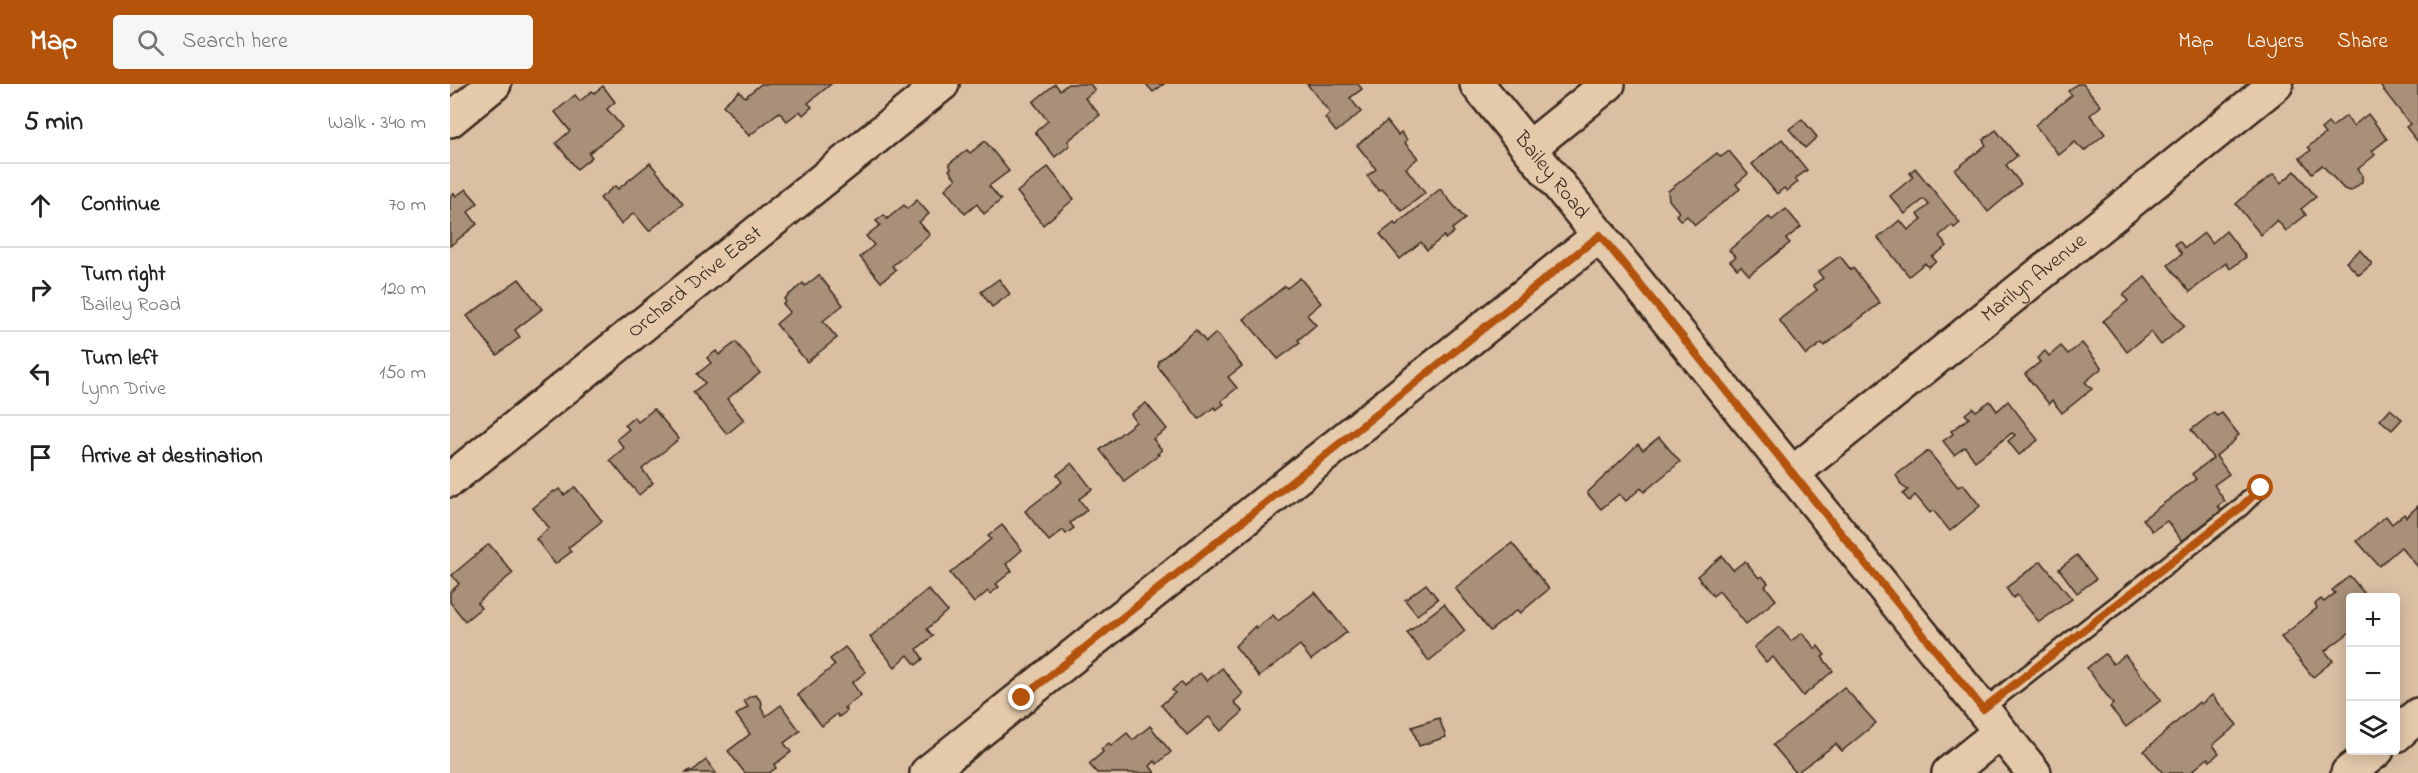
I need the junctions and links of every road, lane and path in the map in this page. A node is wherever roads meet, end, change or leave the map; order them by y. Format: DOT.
graph roads {
  1 [pos="494,84"];
  2 [pos="942,84"];
  3 [pos="1477,84"];
  4 [pos="1608,84"];
  5 [pos="2276,84"];
  6 [pos="450,120"];
  7 [pos="1529,148"];
  8 [pos="1600,235"];
  9 [pos="1793,473"];
  10 [pos="450,480"];
  11 [pos="2261,488"];
  12 [pos="2418,715"];
  13 [pos="1992,721"];
  14 [pos="2400,731"];
  15 [pos="2371,755"];
  16 [pos="927,773"];
  17 [pos="1949,773"];
  18 [pos="2034,773"];
  19 [pos="2348,773"];
  1 -- 6 [label="street"];
  2 -- 10 [label="street, Orchard Drive East"];
  3 -- 7 [label="street, Bailey Road"];
  4 -- 7 [label="street"];
  5 -- 9 [label="street, Marilyn Avenue"];
  7 -- 8 [label="street, Bailey Road"];
  8 -- 9 [label="street, Bailey Road"];
  8 -- 16 [label="street"];
  9 -- 13 [label="street, Bailey Road"];
  11 -- 13 [label="lane"];
  12 -- 14 [label="street"];
  13 -- 17 [label="street"];
  13 -- 18 [label="street, Bailey Road"];
  15 -- 19 [label="street"];
}
